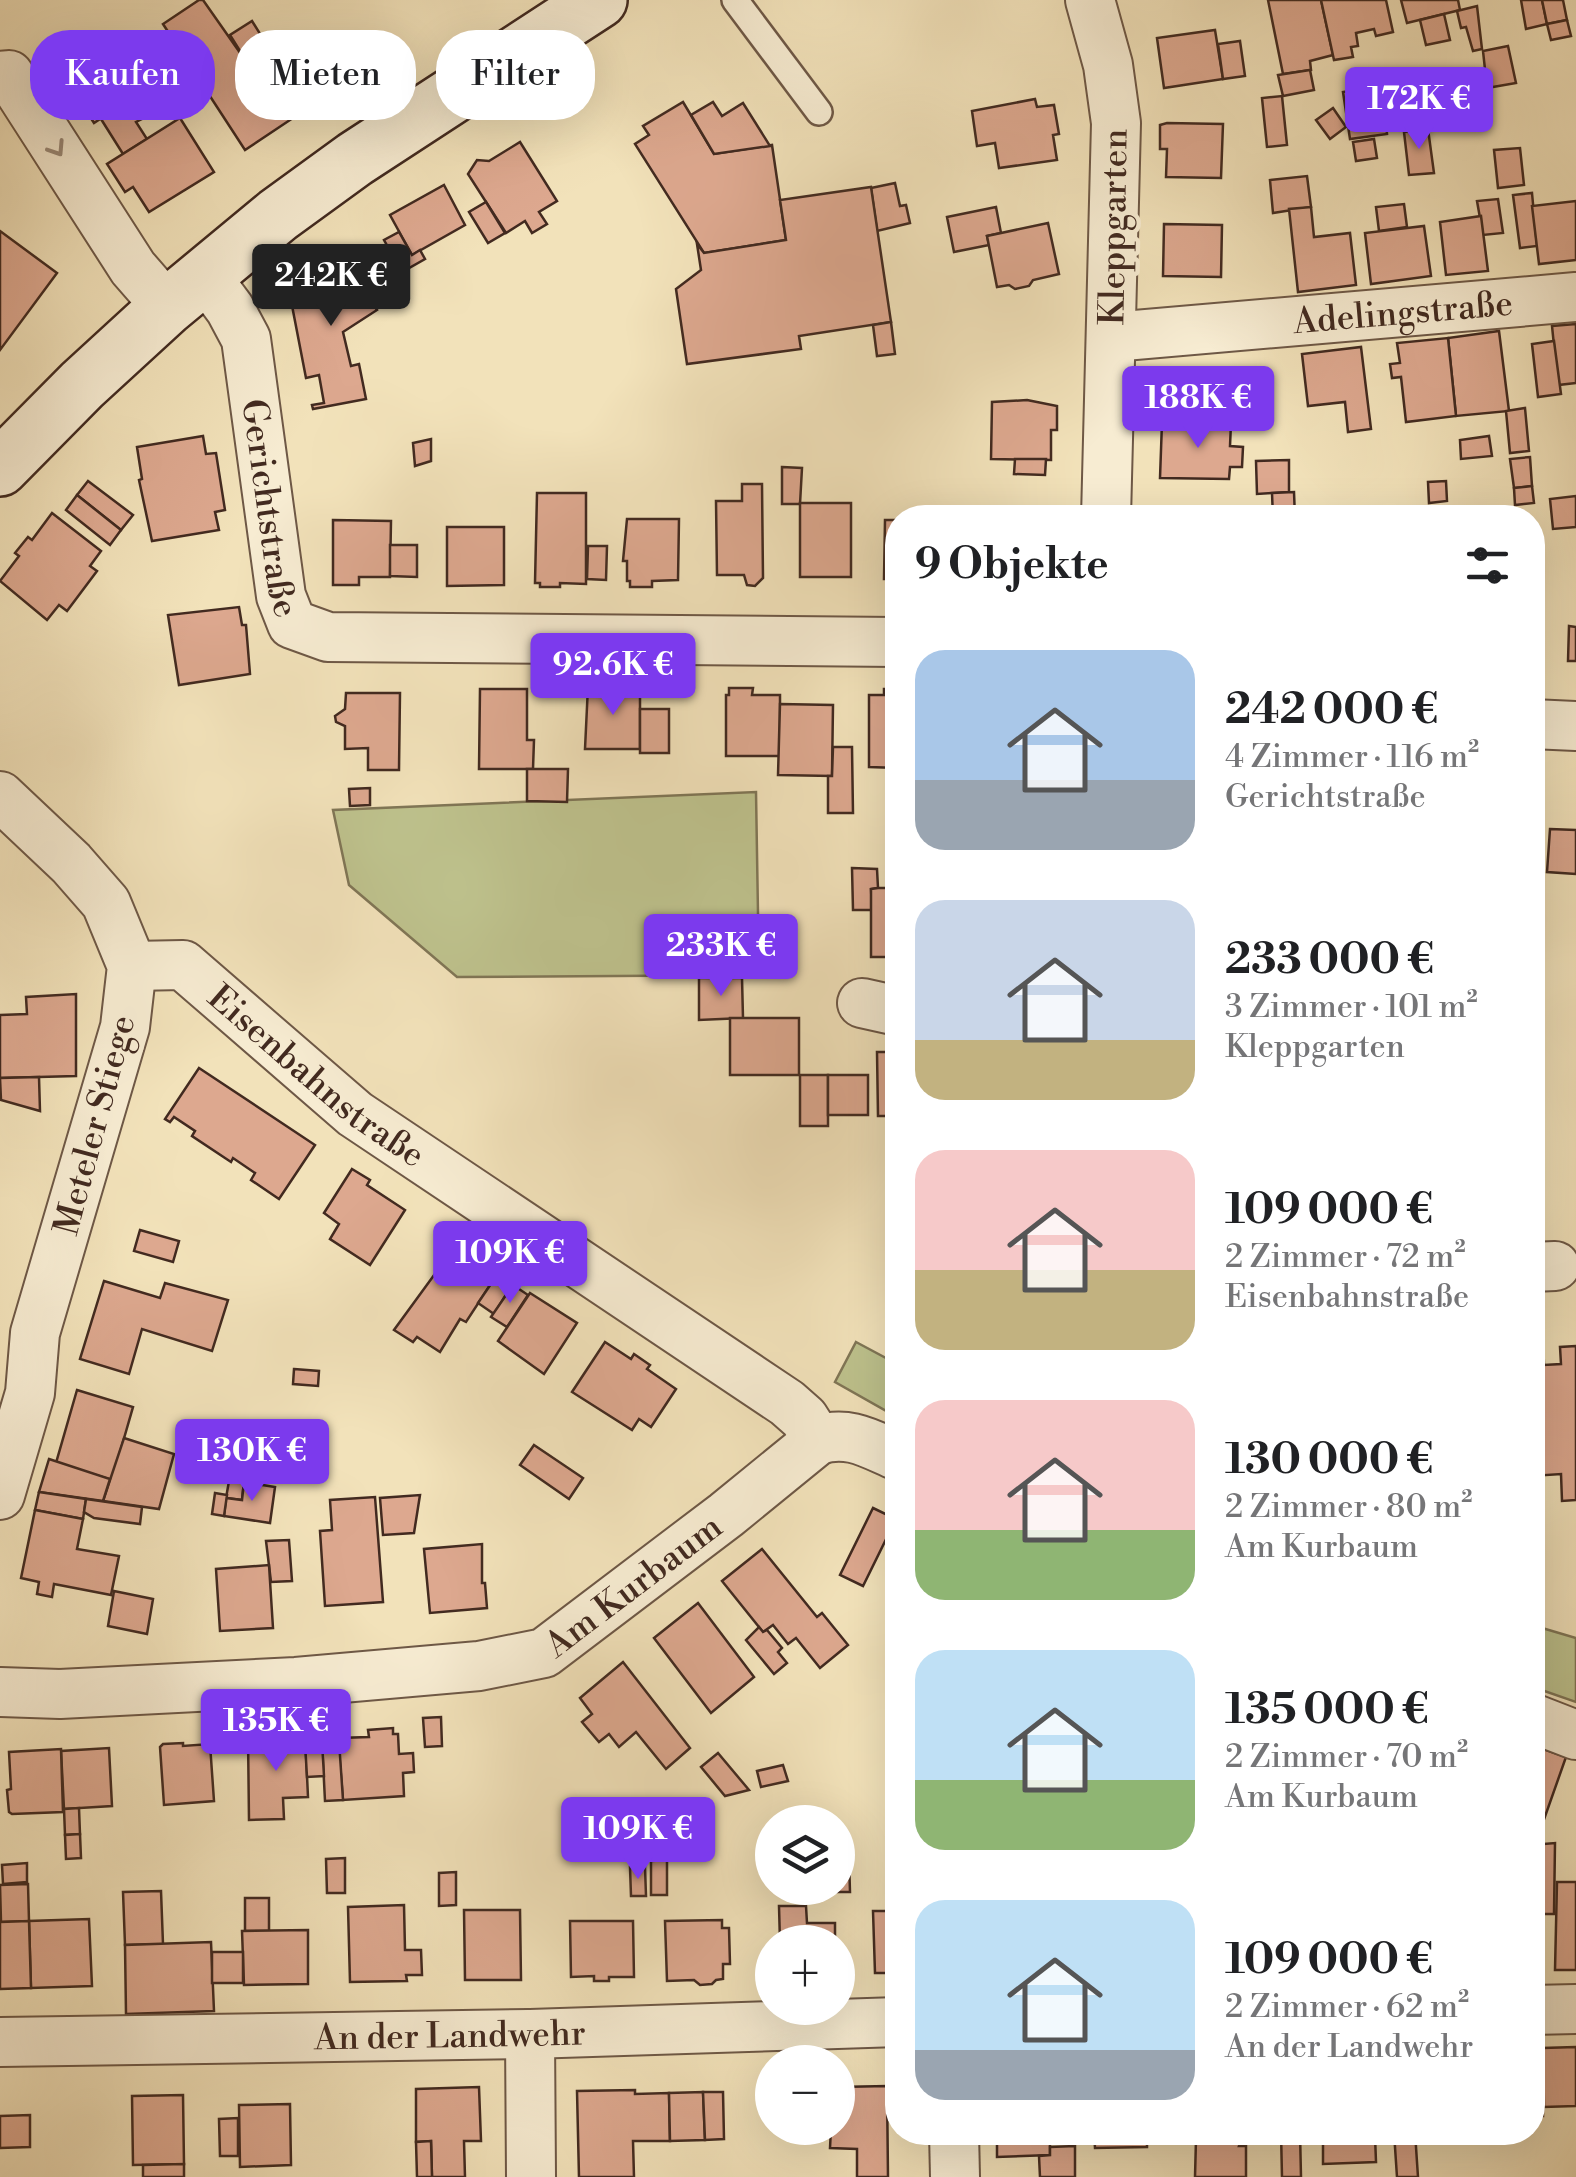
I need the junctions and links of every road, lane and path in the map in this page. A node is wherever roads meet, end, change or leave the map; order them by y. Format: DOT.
graph roads {
  1 [pos="735,0"];
  2 [pos="593,2"];
  3 [pos="1106,3"];
  4 [pos="0,76"];
  5 [pos="819,112"];
  6 [pos="185,290"];
  7 [pos="1576,297"];
  8 [pos="1112,337"];
  9 [pos="4,455"];
  10 [pos="1106,505"];
  11 [pos="885,642"];
  12 [pos="1545,725"];
  13 [pos="1576,726"];
  14 [pos="0,796"];
  15 [pos="132,966"];
  16 [pos="818,1440"];
  17 [pos="885,1450"];
  18 [pos="0,1496"];
  19 [pos="0,1692"];
  20 [pos="1545,1723"];
  21 [pos="1576,1735"];
  22 [pos="1545,2010"];
  23 [pos="1576,2010"];
  24 [pos="885,2022"];
  25 [pos="530,2034"];
  26 [pos="0,2042"];
  27 [pos="954,2145"];
  28 [pos="531,2177"];
  29 [pos="955,2177"];
  1 -- 5 [label="lane"];
  2 -- 6 [label="main road"];
  3 -- 8 [label="street, Kleppgarten"];
  4 -- 6 [label="street, one-way"];
  6 -- 9 [label="main road"];
  6 -- 11 [label="street, Gerichtstraße"];
  7 -- 8 [label="street, Adelingstraße"];
  8 -- 10 [label="street, Kleppgarten"];
  12 -- 13 [label="street"];
  14 -- 15 [label="street, Meteler Stiege"];
  15 -- 16 [label="street, Eisenbahnstraße"];
  15 -- 18 [label="street, Meteler Stiege"];
  16 -- 17 [label="street"];
  16 -- 19 [label="street, Am Kurbaum"];
  20 -- 21 [label="street"];
  22 -- 23 [label="street"];
  24 -- 25 [label="street, An der Landwehr"];
  25 -- 26 [label="street, An der Landwehr"];
  25 -- 28 [label="street"];
  27 -- 29 [label="street"];
}
